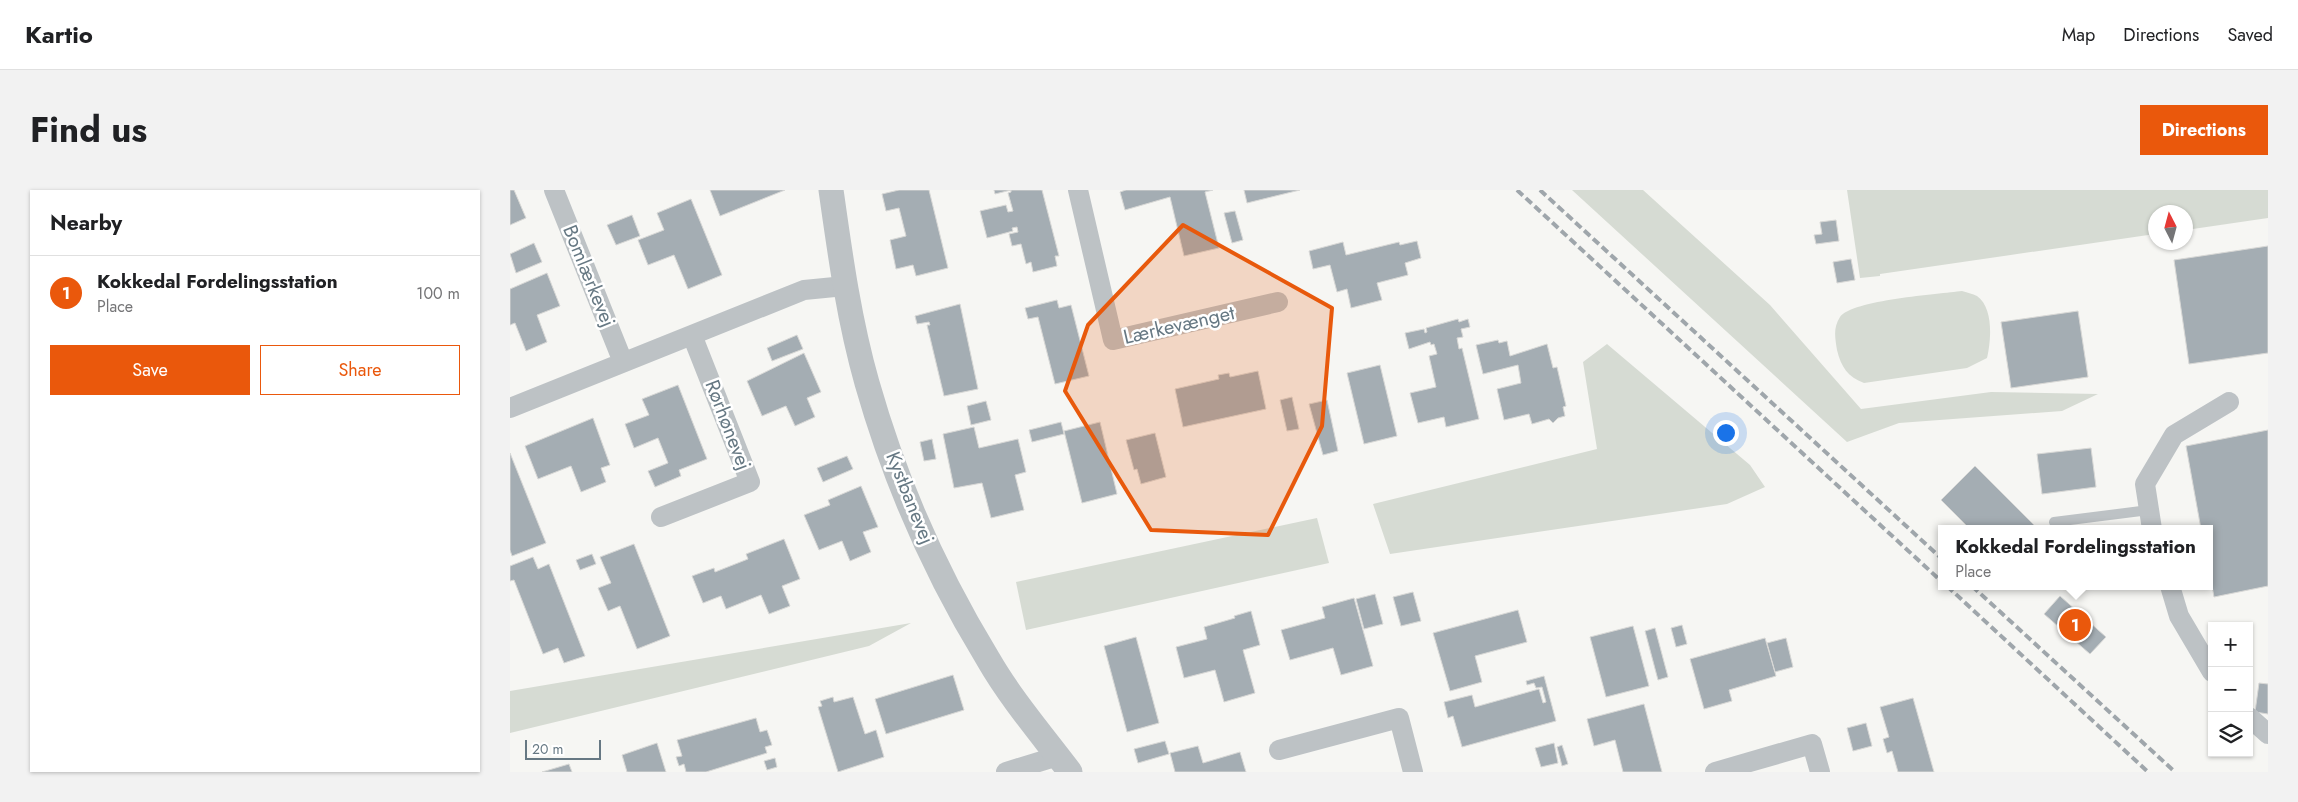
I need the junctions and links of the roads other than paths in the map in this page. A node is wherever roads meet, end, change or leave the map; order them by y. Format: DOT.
graph roads {
  1 [pos="554,190"];
  2 [pos="830,190"];
  3 [pos="1078,190"];
  4 [pos="845,286"];
  5 [pos="1278,302"];
  6 [pos="692,335"];
  7 [pos="623,362"];
  8 [pos="2229,402"];
  9 [pos="510,408"];
  10 [pos="661,517"];
  11 [pos="2151,519"];
  12 [pos="2054,522"];
  13 [pos="2171,590"];
  14 [pos="2209,667"];
  15 [pos="2253,720"];
  16 [pos="2268,734"];
  17 [pos="1279,750"];
  18 [pos="1064,764"];
  19 [pos="1006,772"];
  20 [pos="1413,772"];
  21 [pos="1715,772"];
  22 [pos="1820,772"];
  1 -- 7 [label="street, Bomlærkevej"];
  2 -- 4 [label="street, Kystbanevej"];
  3 -- 5 [label="street, Lærkevænget"];
  4 -- 6 [label="street"];
  4 -- 18 [label="street, Kystbanevej"];
  6 -- 7 [label="street"];
  6 -- 10 [label="street, Rørhønevej"];
  7 -- 9 [label="street"];
  8 -- 11 [label="street"];
  11 -- 12 [label="lane"];
  13 -- 14 [label="street"];
  15 -- 16 [label="street"];
  17 -- 20 [label="street"];
  18 -- 19 [label="street"];
  21 -- 22 [label="street"];
}
